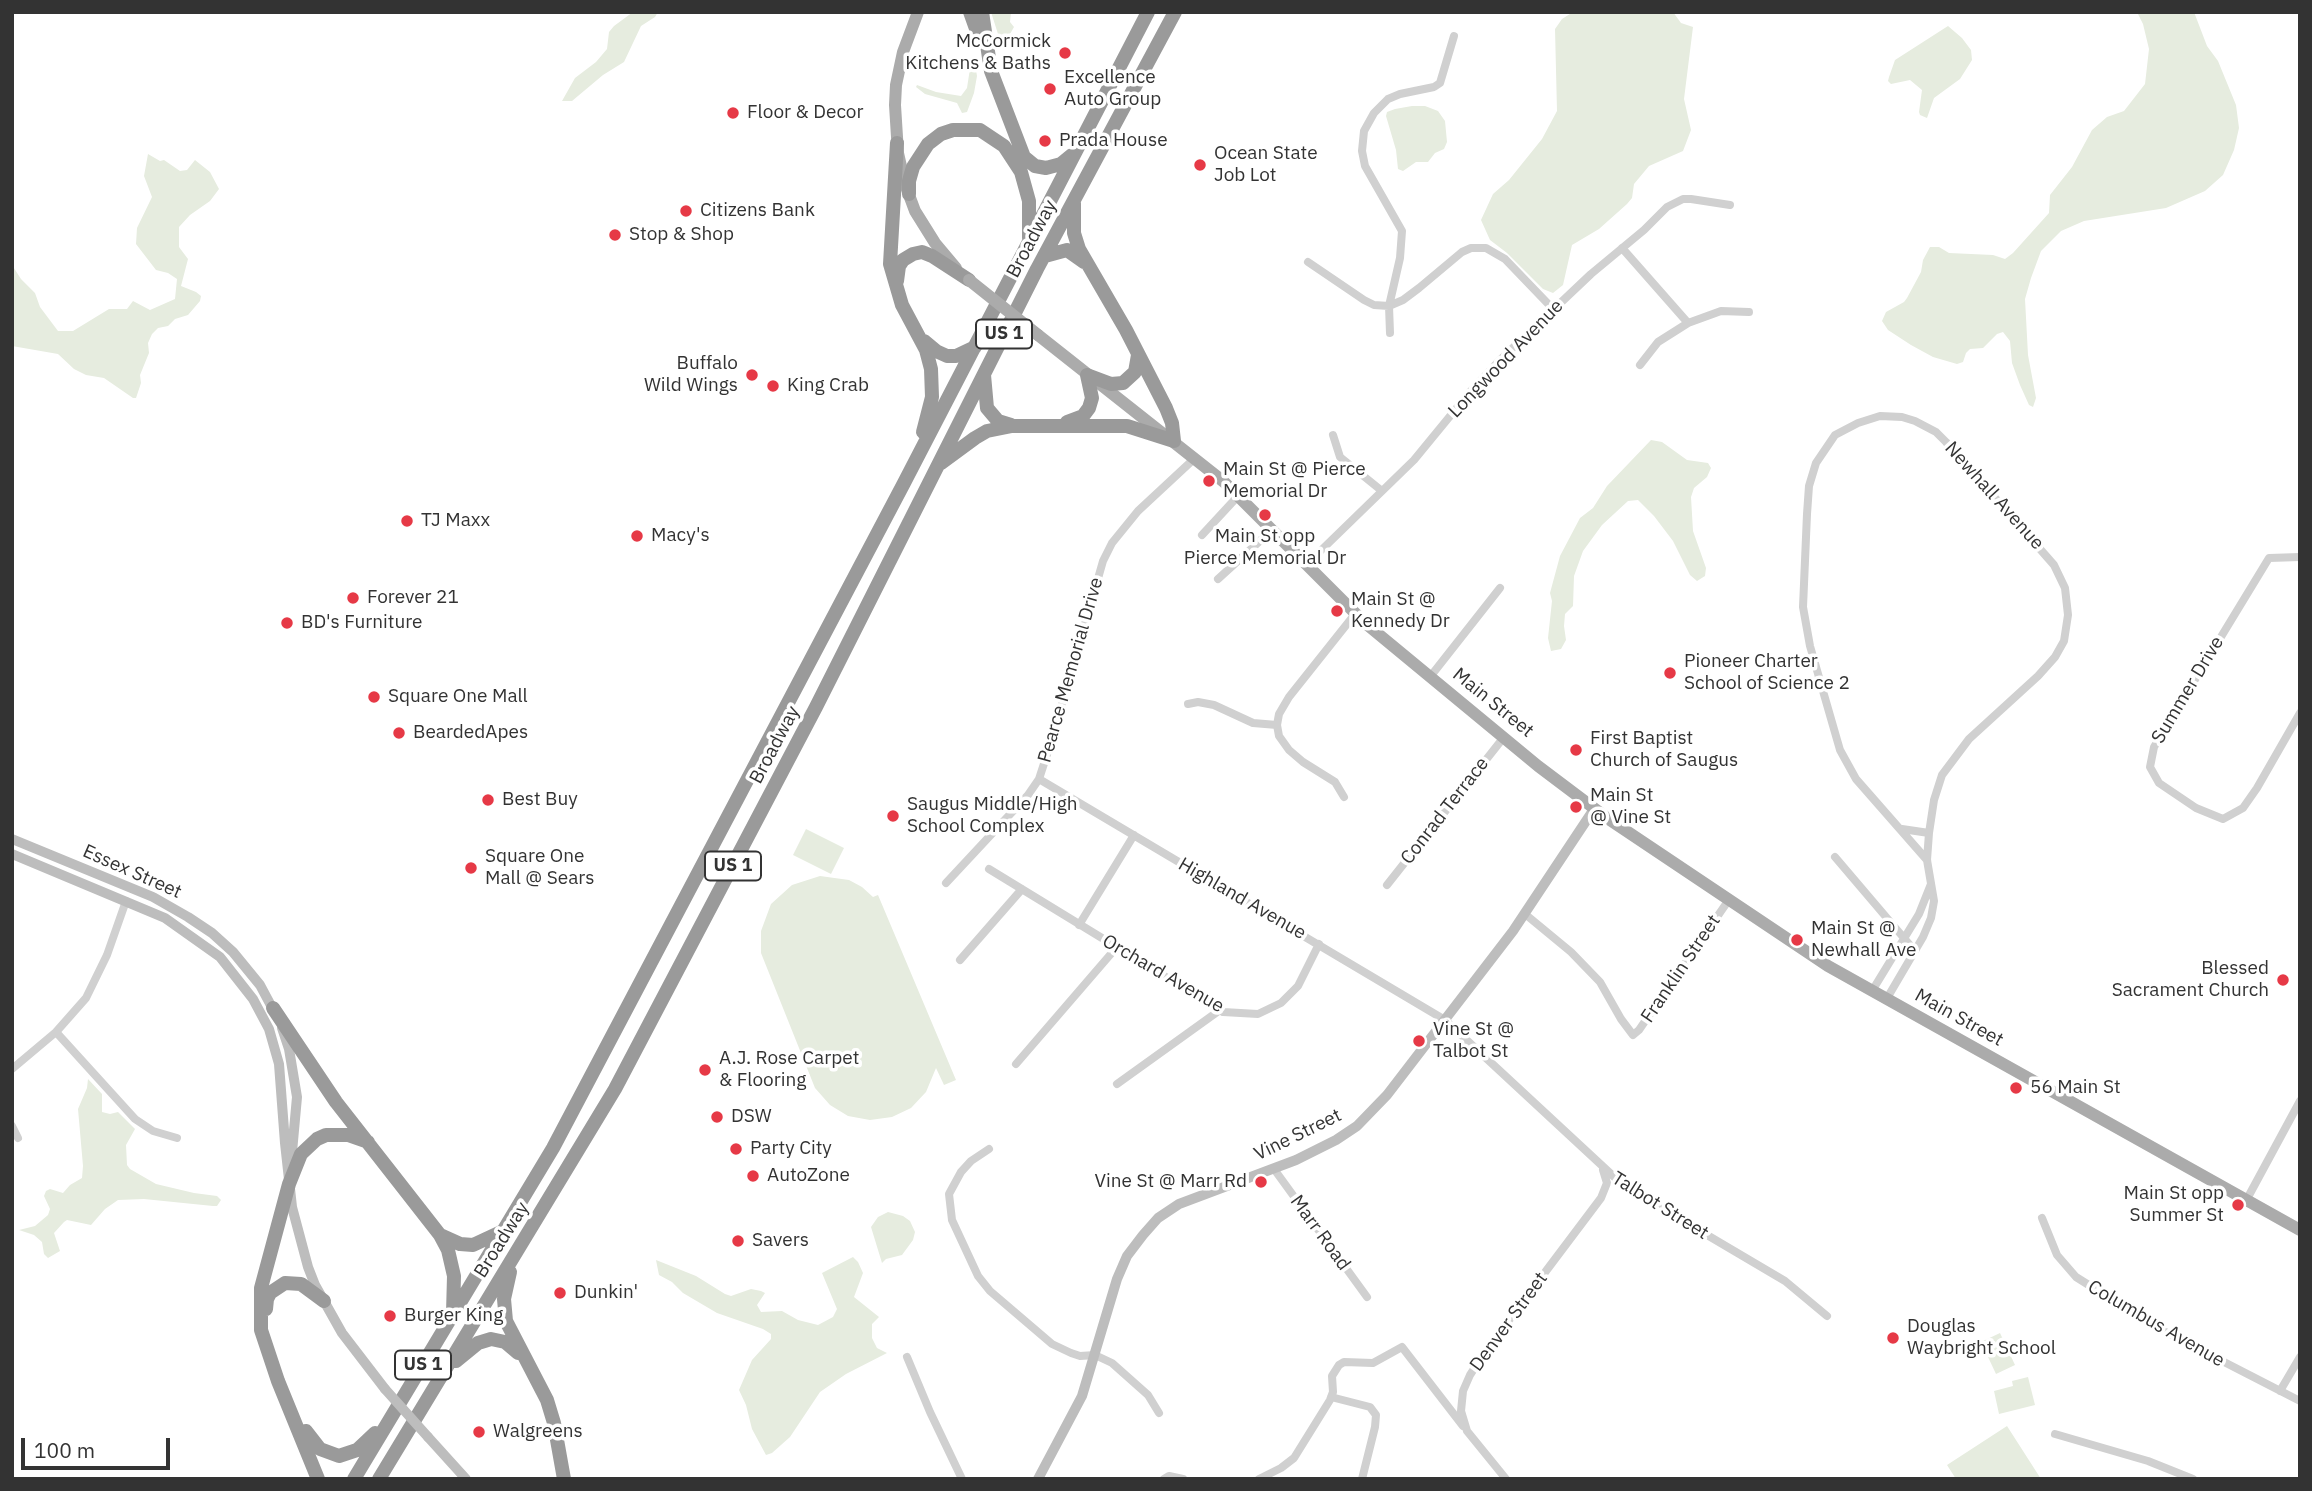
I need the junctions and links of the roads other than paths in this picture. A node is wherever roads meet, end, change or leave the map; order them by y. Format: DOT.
graph roads {
  1 [pos="918,12"];
  2 [pos="970,12"];
  3 [pos="982,12"];
  4 [pos="1148,12"];
  5 [pos="1175,12"];
  6 [pos="1454,36"];
  7 [pos="991,71"];
  8 [pos="897,143"];
  9 [pos="1074,155"];
  10 [pos="909,194"];
  11 [pos="1074,202"];
  12 [pos="1730,205"];
  13 [pos="1030,242"];
  14 [pos="1622,248"];
  15 [pos="1045,256"];
  16 [pos="1308,262"];
  17 [pos="1087,264"];
  18 [pos="969,281"];
  19 [pos="896,286"];
  20 [pos="1390,306"];
  21 [pos="1554,310"];
  22 [pos="1749,312"];
  23 [pos="1688,323"];
  24 [pos="1390,333"];
  25 [pos="920,337"];
  26 [pos="975,347"];
  27 [pos="1138,354"];
  28 [pos="1640,365"];
  29 [pos="984,374"];
  30 [pos="1087,375"];
  31 [pos="1062,425"];
  32 [pos="1012,426"];
  33 [pos="1333,435"];
  34 [pos="1174,441"];
  35 [pos="1195,458"];
  36 [pos="914,465"];
  37 [pos="936,467"];
  38 [pos="1382,492"];
  39 [pos="1239,495"];
  40 [pos="1273,529"];
  41 [pos="1202,535"];
  42 [pos="2300,557"];
  43 [pos="1306,565"];
  44 [pos="1219,579"];
  45 [pos="1500,588"];
  46 [pos="1355,614"];
  47 [pos="1430,677"];
  48 [pos="1188,704"];
  49 [pos="2300,713"];
  50 [pos="1277,725"];
  51 [pos="1504,737"];
  52 [pos="1039,779"];
  53 [pos="1344,797"];
  54 [pos="1594,809"];
  55 [pos="1902,830"];
  56 [pos="1929,833"];
  57 [pos="1134,835"];
  58 [pos="12,839"];
  59 [pos="12,854"];
  60 [pos="1835,857"];
  61 [pos="1927,860"];
  62 [pos="989,869"];
  63 [pos="946,883"];
  64 [pos="1931,884"];
  65 [pos="1387,885"];
  66 [pos="1022,890"];
  67 [pos="126,901"];
  68 [pos="1728,901"];
  69 [pos="1525,914"];
  70 [pos="1079,925"];
  71 [pos="1905,938"];
  72 [pos="1319,944"];
  73 [pos="1116,948"];
  74 [pos="1915,951"];
  75 [pos="960,960"];
  76 [pos="1872,991"];
  77 [pos="1886,1000"];
  78 [pos="273,1009"];
  79 [pos="1220,1010"];
  80 [pos="1445,1020"];
  81 [pos="56,1032"];
  82 [pos="1016,1064"];
  83 [pos="12,1069"];
  84 [pos="1117,1083"];
  85 [pos="2300,1101"];
  86 [pos="12,1126"];
  87 [pos="18,1138"];
  88 [pos="177,1138"];
  89 [pos="368,1142"];
  90 [pos="989,1149"];
  91 [pos="1602,1168"];
  92 [pos="1274,1169"];
  93 [pos="289,1184"];
  94 [pos="2247,1199"];
  95 [pos="2042,1218"];
  96 [pos="506,1229"];
  97 [pos="2300,1230"];
  98 [pos="440,1235"];
  99 [pos="513,1257"];
  100 [pos="1367,1297"];
  101 [pos="324,1301"];
  102 [pos="453,1315"];
  103 [pos="1827,1316"];
  104 [pos="1095,1355"];
  105 [pos="908,1357"];
  106 [pos="2300,1357"];
  107 [pos="525,1359"];
  108 [pos="440,1377"];
  109 [pos="2280,1391"];
  110 [pos="1331,1397"];
  111 [pos="2300,1401"];
  112 [pos="1159,1413"];
  113 [pos="393,1414"];
  114 [pos="409,1429"];
  115 [pos="2055,1434"];
  116 [pos="1471,1437"];
  117 [pos="318,1479"];
  118 [pos="354,1479"];
  119 [pos="379,1479"];
  120 [pos="389,1479"];
  121 [pos="466,1479"];
  122 [pos="564,1479"];
  123 [pos="962,1479"];
  124 [pos="1038,1479"];
  125 [pos="1164,1479"];
  126 [pos="1183,1479"];
  127 [pos="1259,1479"];
  128 [pos="1362,1479"];
  129 [pos="1506,1479"];
  130 [pos="2193,1479"];
  1 -- 8 [label="main road, Main Street"];
  2 -- 7 [label="highway"];
  3 -- 7 [label="highway"];
  4 -- 9 [label="highway, Broadway / US 1"];
  5 -- 11 [label="highway, Broadway / US 1"];
  6 -- 20 [label="street"];
  7 -- 9 [label="highway"];
  8 -- 10 [label="main road, Main Street"];
  8 -- 19 [label="highway"];
  9 -- 13 [label="highway, Broadway / US 1"];
  10 -- 13 [label="highway"];
  10 -- 18 [label="main road, Main Street"];
  11 -- 15 [label="highway, Broadway / US 1"];
  11 -- 17 [label="highway"];
  12 -- 14 [label="street, Longwood Avenue"];
  13 -- 26 [label="highway, Broadway / US 1"];
  14 -- 21 [label="street, Longwood Avenue"];
  14 -- 23 [label="street"];
  15 -- 17 [label="highway"];
  15 -- 29 [label="highway, Broadway / US 1"];
  16 -- 20 [label="street"];
  17 -- 27 [label="highway"];
  18 -- 19 [label="highway"];
  18 -- 30 [label="main road, Main Street, bridge"];
  19 -- 25 [label="highway"];
  20 -- 21 [label="street"];
  20 -- 24 [label="street"];
  21 -- 38 [label="street, Longwood Avenue"];
  22 -- 23 [label="street"];
  23 -- 28 [label="street"];
  25 -- 26 [label="highway"];
  25 -- 36 [label="highway"];
  26 -- 36 [label="highway, Broadway / US 1"];
  27 -- 30 [label="highway"];
  27 -- 34 [label="highway"];
  29 -- 32 [label="highway"];
  29 -- 37 [label="highway, Broadway / US 1"];
  30 -- 31 [label="highway"];
  30 -- 34 [label="main road, Main Street"];
  31 -- 32 [label="highway"];
  31 -- 34 [label="highway"];
  32 -- 37 [label="highway"];
  33 -- 38 [label="street"];
  34 -- 35 [label="main road, Main Street"];
  35 -- 39 [label="main road, Main Street"];
  35 -- 52 [label="street, Pearce Memorial Drive"];
  36 -- 96 [label="highway, Broadway / US 1"];
  37 -- 99 [label="highway, Broadway / US 1"];
  38 -- 43 [label="street, Longwood Avenue"];
  39 -- 40 [label="main road, Main Street"];
  39 -- 41 [label="street"];
  40 -- 43 [label="main road, Main Street"];
  40 -- 44 [label="street"];
  42 -- 49 [label="street, Summer Drive"];
  43 -- 46 [label="main road, Main Street"];
  45 -- 47 [label="street"];
  46 -- 47 [label="main road, Main Street"];
  46 -- 50 [label="street"];
  47 -- 51 [label="main road, Main Street"];
  48 -- 50 [label="street"];
  50 -- 53 [label="street"];
  51 -- 54 [label="main road, Main Street"];
  51 -- 65 [label="street, Conrad Terrace"];
  52 -- 57 [label="street, Highland Avenue"];
  52 -- 63 [label="street, Pearce Memorial Drive"];
  54 -- 68 [label="main road, Main Street"];
  54 -- 69 [label="main road, Vine Street"];
  55 -- 56 [label="street"];
  55 -- 56 [label="street, Newhall Avenue"];
  55 -- 61 [label="street, Newhall Avenue"];
  56 -- 61 [label="street, Newhall Avenue"];
  57 -- 70 [label="street"];
  57 -- 72 [label="street, Highland Avenue"];
  58 -- 78 [label="main road, Essex Street"];
  59 -- 67 [label="main road, Essex Street"];
  60 -- 71 [label="street"];
  61 -- 64 [label="street, Newhall Avenue"];
  62 -- 66 [label="street, Orchard Avenue"];
  64 -- 71 [label="street"];
  64 -- 74 [label="street, Newhall Avenue"];
  66 -- 70 [label="street, Orchard Avenue"];
  66 -- 75 [label="street"];
  67 -- 81 [label="street"];
  67 -- 93 [label="main road, Essex Street"];
  68 -- 69 [label="street, Franklin Street"];
  68 -- 76 [label="main road, Main Street"];
  69 -- 80 [label="main road, Vine Street"];
  70 -- 73 [label="street, Orchard Avenue"];
  71 -- 74 [label="street"];
  71 -- 76 [label="street"];
  72 -- 79 [label="street, Orchard Avenue"];
  72 -- 80 [label="street, Highland Avenue"];
  73 -- 79 [label="street, Orchard Avenue"];
  73 -- 82 [label="street"];
  74 -- 77 [label="street, Newhall Avenue"];
  76 -- 77 [label="main road, Main Street"];
  77 -- 94 [label="main road, Main Street"];
  78 -- 89 [label="highway"];
  78 -- 93 [label="main road, Essex Street"];
  79 -- 84 [label="street"];
  80 -- 91 [label="street, Talbot Street"];
  80 -- 92 [label="main road, Vine Street"];
  81 -- 83 [label="street"];
  81 -- 88 [label="street"];
  85 -- 94 [label="street"];
  86 -- 87 [label="street"];
  89 -- 93 [label="highway"];
  89 -- 98 [label="highway"];
  90 -- 104 [label="street"];
  91 -- 103 [label="street, Talbot Street"];
  91 -- 116 [label="street, Denver Street"];
  92 -- 100 [label="street, Marr Road"];
  92 -- 104 [label="main road, Vine Street"];
  93 -- 101 [label="main road, Essex Street"];
  93 -- 117 [label="highway"];
  94 -- 97 [label="main road, Main Street"];
  95 -- 109 [label="street, Columbus Avenue"];
  96 -- 98 [label="highway"];
  96 -- 102 [label="highway, Broadway / US 1"];
  98 -- 102 [label="highway"];
  99 -- 107 [label="highway"];
  99 -- 108 [label="highway, Broadway / US 1"];
  101 -- 113 [label="highway"];
  101 -- 121 [label="main road, Essex Street, bridge"];
  102 -- 113 [label="highway, Broadway / US 1"];
  104 -- 112 [label="street"];
  104 -- 124 [label="main road, Vine Street"];
  105 -- 123 [label="street"];
  106 -- 109 [label="street"];
  107 -- 108 [label="highway"];
  107 -- 122 [label="highway"];
  108 -- 114 [label="highway, Broadway / US 1"];
  109 -- 111 [label="street, Columbus Avenue"];
  110 -- 116 [label="street"];
  110 -- 127 [label="street"];
  110 -- 128 [label="street"];
  113 -- 118 [label="highway, Broadway / US 1"];
  114 -- 119 [label="highway, Broadway / US 1"];
  114 -- 120 [label="highway"];
  115 -- 130 [label="street"];
  116 -- 129 [label="street, Denver Street"];
  125 -- 126 [label="street"];
}
